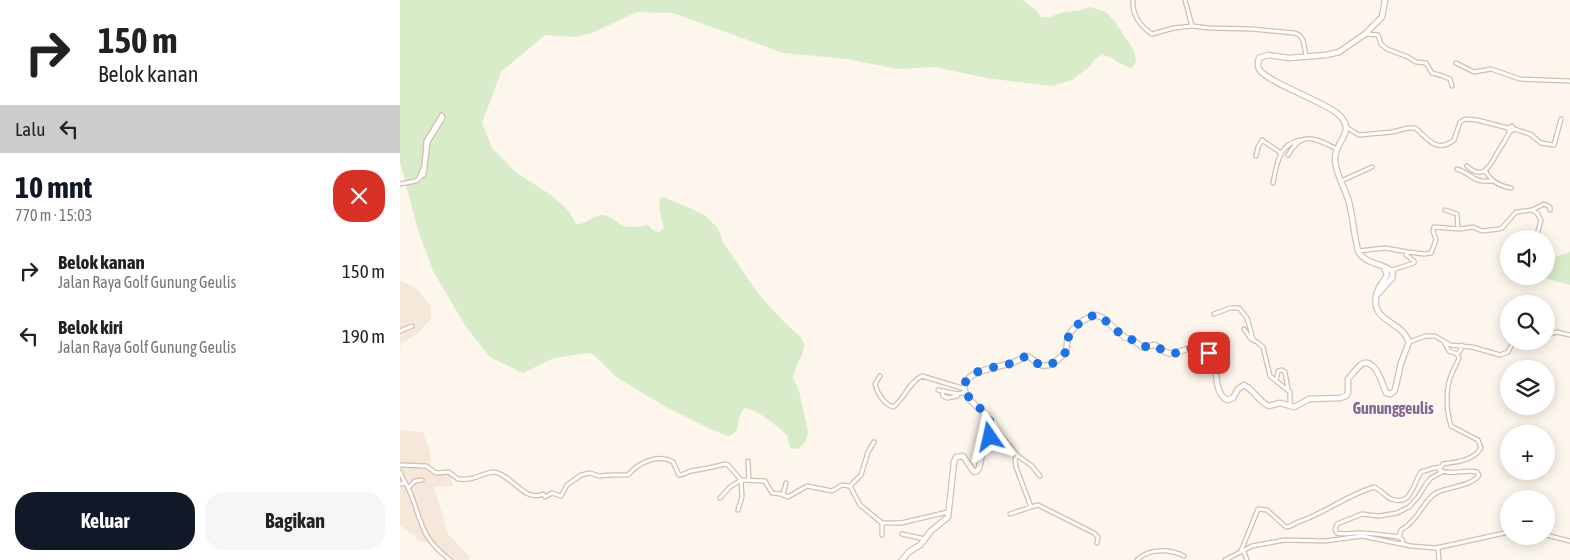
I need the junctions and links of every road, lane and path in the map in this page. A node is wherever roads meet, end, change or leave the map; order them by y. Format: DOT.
graph roads {
  1 [pos="1133,0"];
  2 [pos="1185,0"];
  3 [pos="1385,0"];
  4 [pos="1192,26"];
  5 [pos="1366,34"];
  6 [pos="1306,56"];
  7 [pos="1456,63"];
  8 [pos="1570,80"];
  9 [pos="1452,86"];
  10 [pos="1561,119"];
  11 [pos="1345,127"];
  12 [pos="1511,129"];
  13 [pos="1301,140"];
  14 [pos="1337,149"];
  15 [pos="1281,152"];
  16 [pos="1288,155"];
  17 [pos="1256,156"];
  18 [pos="1468,166"];
  19 [pos="1372,167"];
  20 [pos="1457,169"];
  21 [pos="1485,170"];
  22 [pos="418,180"];
  23 [pos="1342,180"];
  24 [pos="1493,181"];
  25 [pos="1273,183"];
  26 [pos="400,184"];
  27 [pos="1511,188"];
  28 [pos="1445,210"];
  29 [pos="1532,210"];
  30 [pos="1550,210"];
  31 [pos="1458,229"];
  32 [pos="1538,230"];
  33 [pos="1358,251"];
  34 [pos="1408,252"];
  35 [pos="1384,268"];
  36 [pos="1392,270"];
  37 [pos="1376,296"];
  38 [pos="1214,314"];
  39 [pos="412,326"];
  40 [pos="1244,329"];
  41 [pos="400,331"];
  42 [pos="1555,333"];
  43 [pos="1570,335"];
  44 [pos="1254,340"];
  45 [pos="1409,342"];
  46 [pos="1445,343"];
  47 [pos="1462,346"];
  48 [pos="1509,350"];
  49 [pos="1457,354"];
  50 [pos="880,376"];
  51 [pos="1276,381"];
  52 [pos="1288,389"];
  53 [pos="965,391"];
  54 [pos="951,393"];
  55 [pos="958,394"];
  56 [pos="948,398"];
  57 [pos="1290,406"];
  58 [pos="990,422"];
  59 [pos="874,442"];
  60 [pos="1018,456"];
  61 [pos="748,460"];
  62 [pos="400,465"];
  63 [pos="1440,467"];
  64 [pos="400,472"];
  65 [pos="1442,472"];
  66 [pos="1040,476"];
  67 [pos="422,480"];
  68 [pos="741,480"];
  69 [pos="749,480"];
  70 [pos="405,482"];
  71 [pos="786,483"];
  72 [pos="400,484"];
  73 [pos="850,486"];
  74 [pos="408,488"];
  75 [pos="783,496"];
  76 [pos="720,498"];
  77 [pos="1031,507"];
  78 [pos="738,510"];
  79 [pos="949,512"];
  80 [pos="1010,514"];
  81 [pos="882,523"];
  82 [pos="902,534"];
  83 [pos="1500,534"];
  84 [pos="882,535"];
  85 [pos="1399,537"];
  86 [pos="1555,537"];
  87 [pos="926,539"];
  88 [pos="1570,541"];
  89 [pos="1097,543"];
  90 [pos="1402,544"];
  91 [pos="1438,548"];
  92 [pos="1242,551"];
  93 [pos="1184,556"];
  94 [pos="1233,558"];
  95 [pos="450,560"];
  96 [pos="902,560"];
  97 [pos="1137,560"];
  98 [pos="1225,560"];
  99 [pos="1248,560"];
  100 [pos="1439,560"];
  1 -- 4 [label="street"];
  2 -- 4 [label="street"];
  3 -- 5 [label="main road"];
  4 -- 6 [label="street"];
  5 -- 6 [label="main road"];
  5 -- 9 [label="street"];
  6 -- 11 [label="main road"];
  7 -- 8 [label="street"];
  10 -- 12 [label="street"];
  11 -- 12 [label="street"];
  11 -- 14 [label="main road"];
  12 -- 21 [label="street"];
  13 -- 14 [label="street"];
  13 -- 15 [label="street"];
  13 -- 16 [label="street"];
  14 -- 23 [label="main road"];
  15 -- 17 [label="street"];
  15 -- 25 [label="street"];
  18 -- 21 [label="street"];
  19 -- 23 [label="street"];
  20 -- 24 [label="street"];
  21 -- 24 [label="street"];
  22 -- 22 [label="street"];
  22 -- 26 [label="street"];
  23 -- 33 [label="main road"];
  24 -- 27 [label="street"];
  28 -- 31 [label="street"];
  29 -- 30 [label="street"];
  29 -- 31 [label="street"];
  29 -- 32 [label="street"];
  31 -- 34 [label="street"];
  33 -- 34 [label="street"];
  33 -- 35 [label="main road"];
  34 -- 36 [label="street"];
  35 -- 36 [label="main road"];
  35 -- 37 [label="main road"];
  36 -- 37 [label="main road"];
  37 -- 45 [label="main road"];
  38 -- 44 [label="street"];
  39 -- 41 [label="street"];
  40 -- 44 [label="street"];
  42 -- 43 [label="street"];
  44 -- 51 [label="street"];
  45 -- 46 [label="street"];
  45 -- 57 [label="main road"];
  46 -- 47 [label="street"];
  46 -- 49 [label="street"];
  47 -- 48 [label="street"];
  47 -- 49 [label="street"];
  49 -- 63 [label="street"];
  50 -- 53 [label="street"];
  51 -- 52 [label="street"];
  51 -- 52 [label="street"];
  52 -- 57 [label="street"];
  53 -- 55 [label="street"];
  53 -- 57 [label="main road"];
  53 -- 58 [label="main road"];
  54 -- 55 [label="street"];
  54 -- 56 [label="street"];
  54 -- 56 [label="street"];
  55 -- 56 [label="street"];
  58 -- 60 [label="street"];
  58 -- 79 [label="main road"];
  59 -- 73 [label="street"];
  60 -- 66 [label="street"];
  60 -- 77 [label="street"];
  61 -- 69 [label="street"];
  62 -- 68 [label="street"];
  63 -- 65 [label="street"];
  63 -- 92 [label="street"];
  64 -- 70 [label="street"];
  65 -- 85 [label="street"];
  65 -- 85 [label="street"];
  67 -- 74 [label="street"];
  68 -- 69 [label="street"];
  68 -- 76 [label="street"];
  68 -- 78 [label="street"];
  69 -- 75 [label="street"];
  70 -- 72 [label="street"];
  70 -- 74 [label="street"];
  71 -- 75 [label="street"];
  73 -- 75 [label="street"];
  73 -- 81 [label="street"];
  74 -- 95 [label="street"];
  77 -- 80 [label="street"];
  77 -- 89 [label="street"];
  79 -- 81 [label="street"];
  79 -- 87 [label="main road"];
  81 -- 84 [label="street"];
  82 -- 87 [label="street"];
  83 -- 91 [label="street"];
  85 -- 90 [label="street"];
  86 -- 88 [label="street"];
  87 -- 96 [label="main road"];
  90 -- 91 [label="street"];
  90 -- 92 [label="street"];
  91 -- 100 [label="street"];
  92 -- 94 [label="street"];
  92 -- 99 [label="street"];
  93 -- 97 [label="street"];
  94 -- 98 [label="street"];
}
